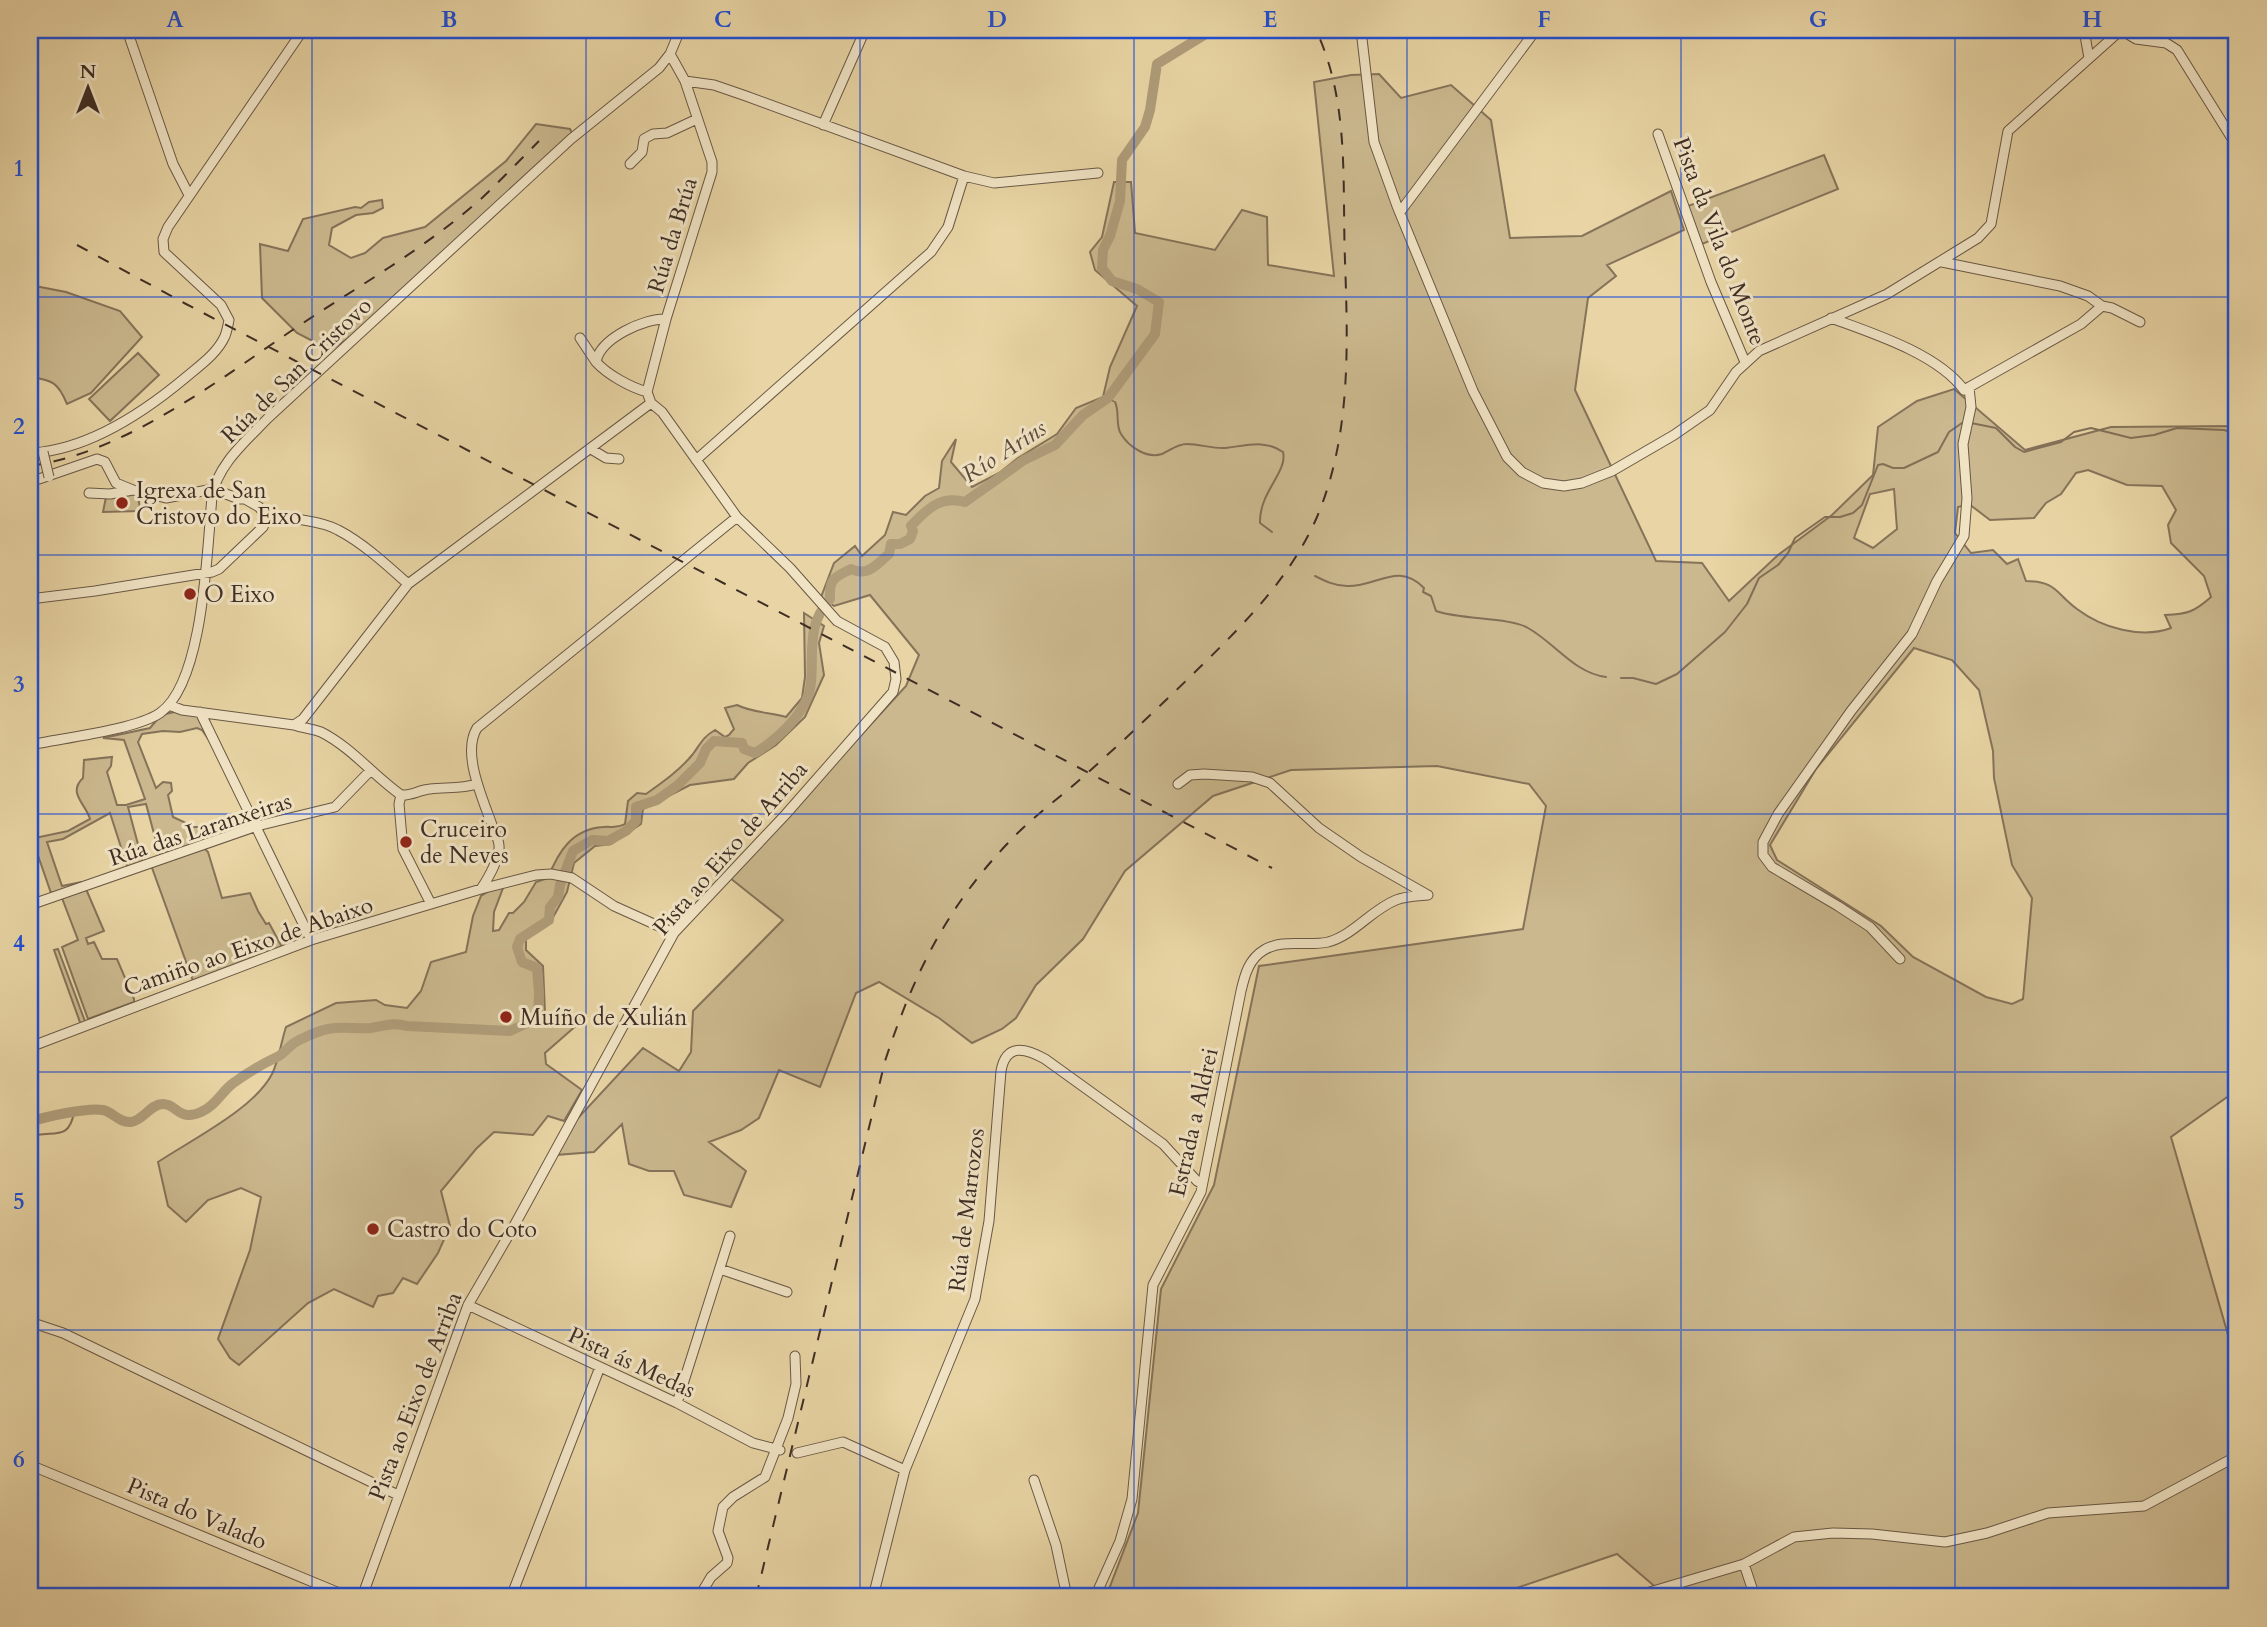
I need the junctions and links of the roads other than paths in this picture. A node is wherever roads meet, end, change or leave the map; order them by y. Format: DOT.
graph roads {
  1 [pos="127,30"];
  2 [pos="303,30"];
  3 [pos="680,30"];
  4 [pos="865,30"];
  5 [pos="1362,30"];
  6 [pos="1536,30"];
  7 [pos="2084,30"];
  8 [pos="2121,30"];
  9 [pos="670,54"];
  10 [pos="2089,58"];
  11 [pos="685,81"];
  12 [pos="697,119"];
  13 [pos="823,125"];
  14 [pos="1658,134"];
  15 [pos="2233,140"];
  16 [pos="631,164"];
  17 [pos="1098,173"];
  18 [pos="964,176"];
  19 [pos="189,195"];
  20 [pos="1400,212"];
  21 [pos="1942,262"];
  22 [pos="2102,306"];
  23 [pos="1831,318"];
  24 [pos="666,319"];
  25 [pos="2140,322"];
  26 [pos="580,338"];
  27 [pos="596,362"];
  28 [pos="1745,362"];
  29 [pos="1969,387"];
  30 [pos="647,392"];
  31 [pos="651,403"];
  32 [pos="591,449"];
  33 [pos="43,452"];
  34 [pos="33,453"];
  35 [pos="619,459"];
  36 [pos="696,460"];
  37 [pos="214,489"];
  38 [pos="133,490"];
  39 [pos="89,493"];
  40 [pos="267,517"];
  41 [pos="737,517"];
  42 [pos="205,572"];
  43 [pos="408,584"];
  44 [pos="30,596"];
  45 [pos="169,705"];
  46 [pos="200,712"];
  47 [pos="294,725"];
  48 [pos="30,745"];
  49 [pos="370,771"];
  50 [pos="477,784"];
  51 [pos="1178,784"];
  52 [pos="401,795"];
  53 [pos="257,826"];
  54 [pos="481,889"];
  55 [pos="30,905"];
  56 [pos="431,905"];
  57 [pos="674,933"];
  58 [pos="311,940"];
  59 [pos="1900,959"];
  60 [pos="30,1047"];
  61 [pos="1202,1184"];
  62 [pos="730,1236"];
  63 [pos="720,1269"];
  64 [pos="787,1292"];
  65 [pos="468,1305"];
  66 [pos="30,1322"];
  67 [pos="796,1356"];
  68 [pos="600,1367"];
  69 [pos="677,1404"];
  70 [pos="778,1449"];
  71 [pos="797,1453"];
  72 [pos="2237,1456"];
  73 [pos="30,1465"];
  74 [pos="905,1470"];
  75 [pos="1034,1480"];
  76 [pos="398,1494"];
  77 [pos="1744,1564"];
  78 [pos="349,1597"];
  79 [pos="362,1597"];
  80 [pos="512,1597"];
  81 [pos="699,1597"];
  82 [pos="873,1597"];
  83 [pos="1067,1597"];
  84 [pos="1095,1597"];
  85 [pos="1633,1597"];
  86 [pos="1755,1597"];
  1 -- 19 [label="street"];
  2 -- 19 [label="street"];
  3 -- 9 [label="street"];
  4 -- 13 [label="street"];
  5 -- 20 [label="street"];
  6 -- 20 [label="street"];
  7 -- 10 [label="street"];
  8 -- 10 [label="street"];
  8 -- 15 [label="street"];
  9 -- 11 [label="street, Rúa da Brúa"];
  9 -- 37 [label="street, Rúa de San Cristovo"];
  10 -- 21 [label="street"];
  11 -- 12 [label="street, Rúa da Brúa"];
  11 -- 13 [label="street"];
  12 -- 16 [label="street"];
  12 -- 24 [label="street, Rúa da Brúa"];
  13 -- 18 [label="street"];
  14 -- 28 [label="street, Pista da Vila do Monte"];
  17 -- 18 [label="street"];
  18 -- 36 [label="street"];
  19 -- 33 [label="street"];
  20 -- 28 [label="street"];
  21 -- 22 [label="street"];
  21 -- 23 [label="street"];
  22 -- 25 [label="street"];
  22 -- 29 [label="street"];
  23 -- 28 [label="street"];
  23 -- 29 [label="street"];
  24 -- 27 [label="street"];
  24 -- 30 [label="street, Rúa da Brúa"];
  26 -- 27 [label="street"];
  27 -- 30 [label="street"];
  29 -- 59 [label="street"];
  30 -- 31 [label="street, Pista ao Eixo de Arriba"];
  31 -- 32 [label="street"];
  31 -- 36 [label="street, Pista ao Eixo de Arriba"];
  32 -- 35 [label="street"];
  32 -- 43 [label="street"];
  33 -- 34 [label="street"];
  33 -- 38 [label="street, bridge"];
  36 -- 41 [label="street, Pista ao Eixo de Arriba"];
  37 -- 38 [label="street"];
  37 -- 40 [label="street"];
  37 -- 42 [label="street, Rúa de San Cristovo"];
  38 -- 39 [label="street"];
  40 -- 42 [label="street"];
  40 -- 43 [label="street"];
  41 -- 50 [label="street"];
  41 -- 57 [label="street, Pista ao Eixo de Arriba"];
  42 -- 44 [label="street"];
  42 -- 45 [label="street, Rúa de San Cristovo"];
  43 -- 47 [label="street"];
  45 -- 46 [label="street"];
  45 -- 48 [label="street"];
  46 -- 47 [label="street"];
  46 -- 53 [label="street"];
  47 -- 49 [label="street"];
  49 -- 52 [label="street"];
  49 -- 53 [label="street, Rúa das Laranxeiras"];
  50 -- 52 [label="street"];
  50 -- 54 [label="street"];
  51 -- 61 [label="street, Estrada a Aldrei"];
  52 -- 56 [label="street"];
  53 -- 55 [label="street, Rúa das Laranxeiras"];
  53 -- 58 [label="street"];
  54 -- 56 [label="street, Camiño ao Eixo de Abaixo"];
  54 -- 57 [label="street, Camiño ao Eixo de Abaixo"];
  56 -- 58 [label="street, Camiño ao Eixo de Abaixo"];
  57 -- 65 [label="street, Pista ao Eixo de Arriba"];
  58 -- 60 [label="street, Camiño ao Eixo de Abaixo"];
  61 -- 74 [label="street, Rúa de Marrozos"];
  61 -- 84 [label="street, Estrada a Aldrei"];
  62 -- 63 [label="street"];
  63 -- 64 [label="street"];
  63 -- 69 [label="street"];
  65 -- 68 [label="street, Pista ás Medas"];
  65 -- 76 [label="street, Pista ao Eixo de Arriba"];
  66 -- 76 [label="street"];
  67 -- 70 [label="street"];
  68 -- 69 [label="street, Pista ás Medas"];
  68 -- 80 [label="street"];
  69 -- 70 [label="street, Pista ás Medas"];
  70 -- 81 [label="street"];
  71 -- 74 [label="street"];
  72 -- 77 [label="street"];
  73 -- 78 [label="street, Pista do Valado"];
  74 -- 82 [label="street, Rúa de Marrozos"];
  75 -- 83 [label="street"];
  76 -- 79 [label="street, Pista ao Eixo de Arriba"];
  77 -- 85 [label="street"];
  77 -- 86 [label="street"];
}
